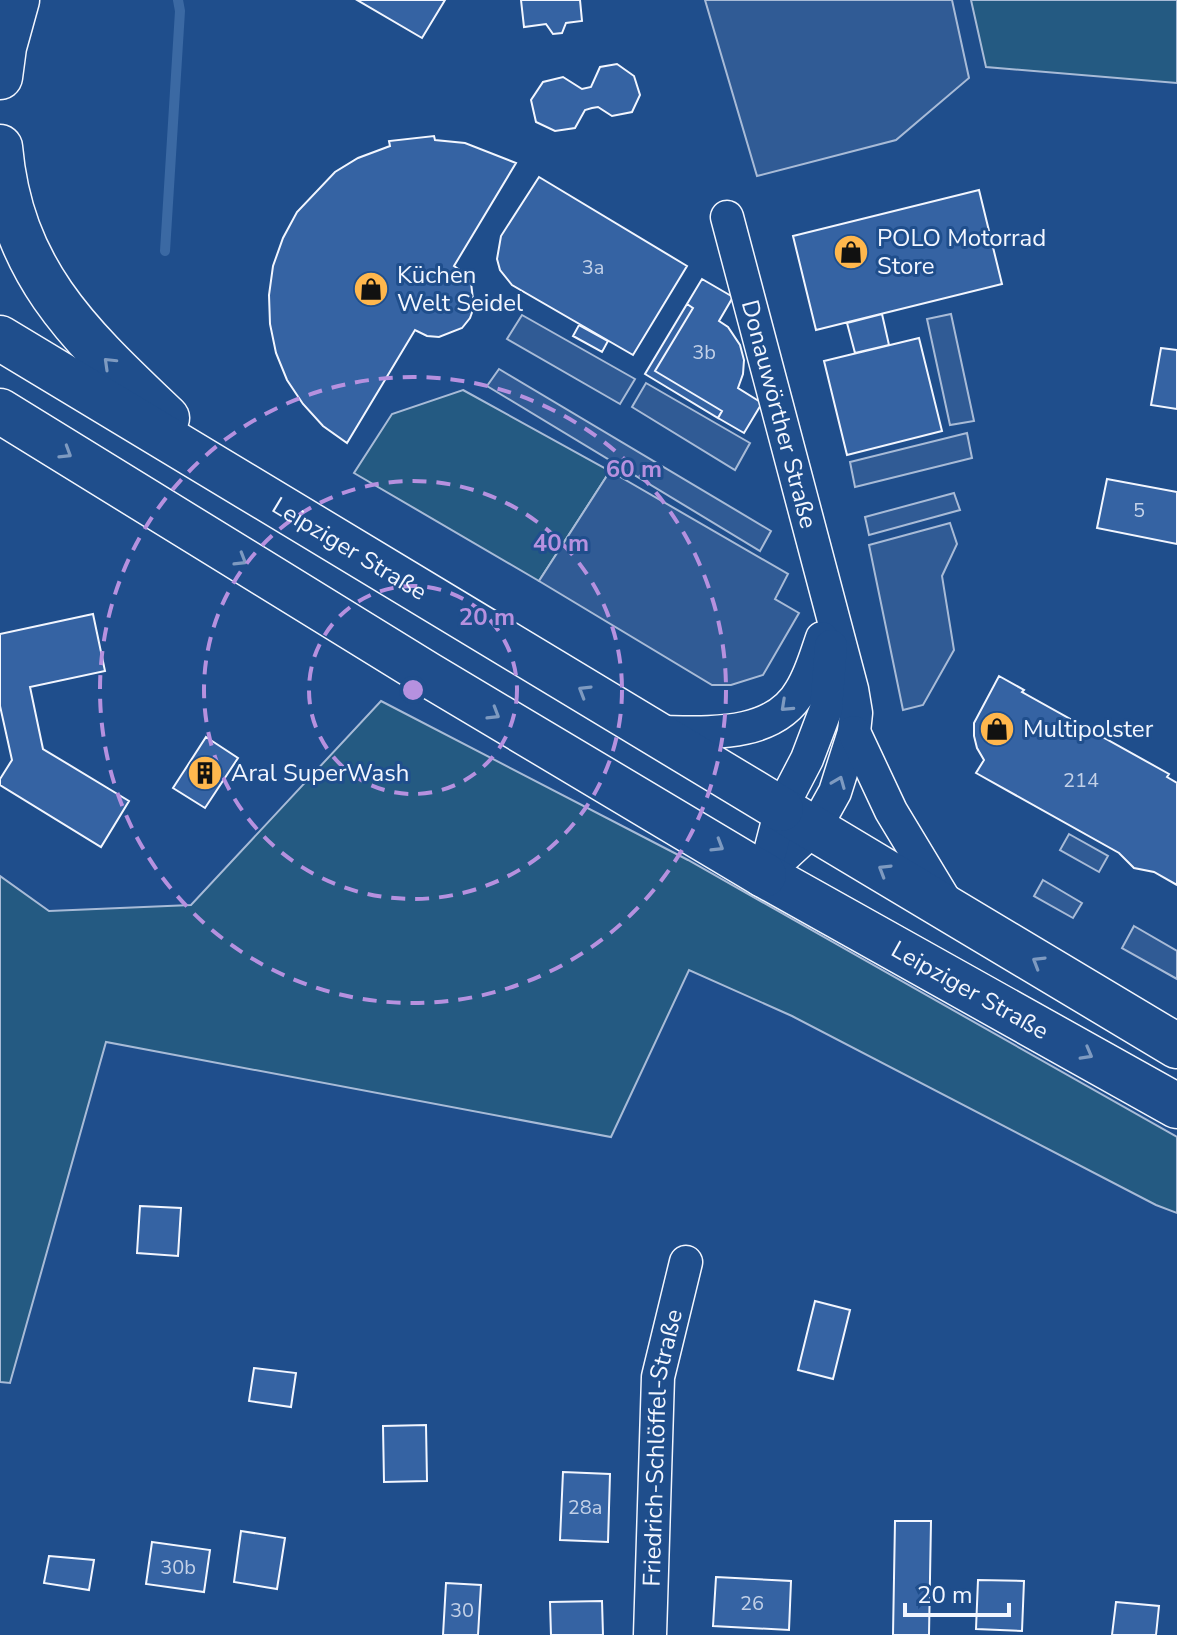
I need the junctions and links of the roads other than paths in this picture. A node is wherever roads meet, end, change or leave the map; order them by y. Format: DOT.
graph roads {
  1 [pos="17,0"];
  2 [pos="0,77"];
  3 [pos="0,147"];
  4 [pos="727,217"];
  5 [pos="0,338"];
  6 [pos="0,411"];
  7 [pos="227,475"];
  8 [pos="831,612"];
  9 [pos="650,732"];
  10 [pos="854,732"];
  11 [pos="798,819"];
  12 [pos="764,875"];
  13 [pos="951,910"];
  14 [pos="1177,1046"];
  15 [pos="1177,1106"];
  16 [pos="686,1262"];
  17 [pos="650,1635"];
  1 -- 2 [label="main road"];
  7 -- 3 [label="main road, one-way"];
  4 -- 8 [label="street, Donauwörther Straße"];
  5 -- 7 [label="main road, Leipziger Straße"];
  6 -- 12 [label="main road, Leipziger Straße, one-way"];
  9 -- 7 [label="main road, Leipziger Straße, one-way"];
  8 -- 9 [label="street, one-way"];
  8 -- 10 [label="street, Donauwörther Straße"];
  8 -- 11 [label="street, Donauwörther Straße"];
  9 -- 11 [label="main road, Leipziger Straße"];
  11 -- 10 [label="street, Donauwörther Straße, one-way"];
  10 -- 13 [label="street, Donauwörther Straße"];
  11 -- 12 [label="street"];
  13 -- 11 [label="main road, Leipziger Straße, one-way"];
  12 -- 15 [label="main road, Leipziger Straße, one-way"];
  14 -- 13 [label="main road, Leipziger Straße, one-way"];
  16 -- 17 [label="street, Friedrich-Schlöffel-Straße"];
}
